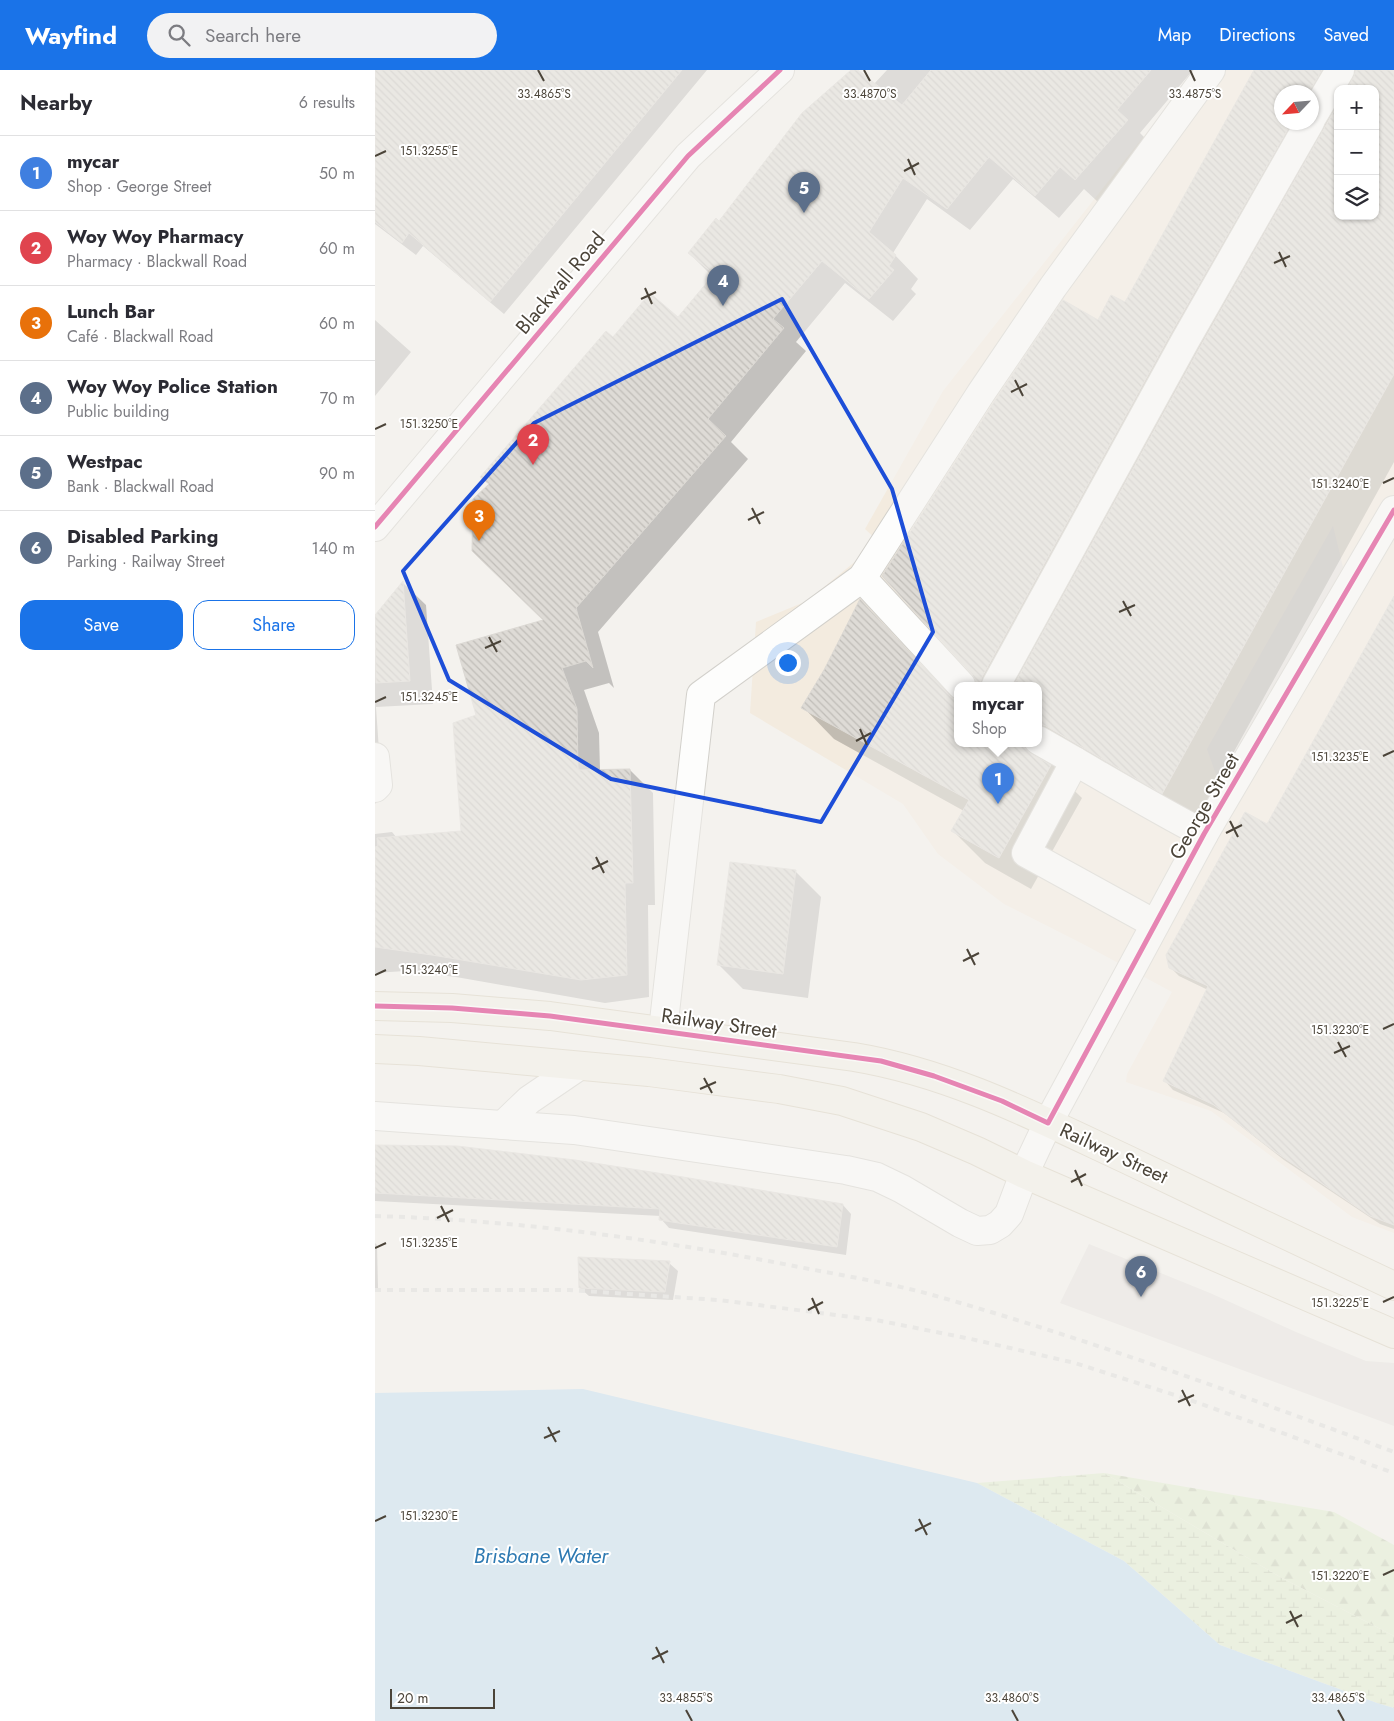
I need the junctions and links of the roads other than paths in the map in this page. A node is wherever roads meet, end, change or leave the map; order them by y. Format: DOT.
graph roads {
  1 [pos="781,70"];
  2 [pos="1211,70"];
  3 [pos="1340,70"];
  4 [pos="1319,105"];
  5 [pos="1305,130"];
  6 [pos="1394,510"];
  7 [pos="375,527"];
  8 [pos="862,578"];
  9 [pos="958,682"];
  10 [pos="998,682"];
  11 [pos="1042,742"];
  12 [pos="375,757"];
  13 [pos="1075,761"];
  14 [pos="375,788"];
  15 [pos="1204,834"];
  16 [pos="1155,924"];
  17 [pos="375,1006"];
  18 [pos="663,1030"];
  19 [pos="375,1048"];
  20 [pos="579,1066"];
  21 [pos="375,1116"];
  22 [pos="1049,1123"];
  23 [pos="503,1124"];
  24 [pos="1024,1174"];
  25 [pos="1394,1286"];
  26 [pos="1394,1334"];
  1 -- 7 [label="street, Blackwall Road"];
  2 -- 8 [label="street"];
  3 -- 4 [label="street"];
  5 -- 10 [label="street"];
  6 -- 15 [label="street, George Street"];
  8 -- 9 [label="street"];
  8 -- 18 [label="street"];
  11 -- 13 [label="street"];
  12 -- 14 [label="street"];
  13 -- 15 [label="street"];
  13 -- 16 [label="street"];
  15 -- 16 [label="street, George Street"];
  16 -- 22 [label="street, George Street"];
  17 -- 18 [label="main road, Railway Street"];
  18 -- 22 [label="main road, Railway Street"];
  19 -- 20 [label="main road"];
  20 -- 23 [label="street"];
  20 -- 24 [label="main road"];
  21 -- 23 [label="street, George Street"];
  22 -- 24 [label="street, George Street"];
  22 -- 25 [label="main road, Railway Street"];
  23 -- 24 [label="street, George Street"];
  24 -- 26 [label="main road"];
}
